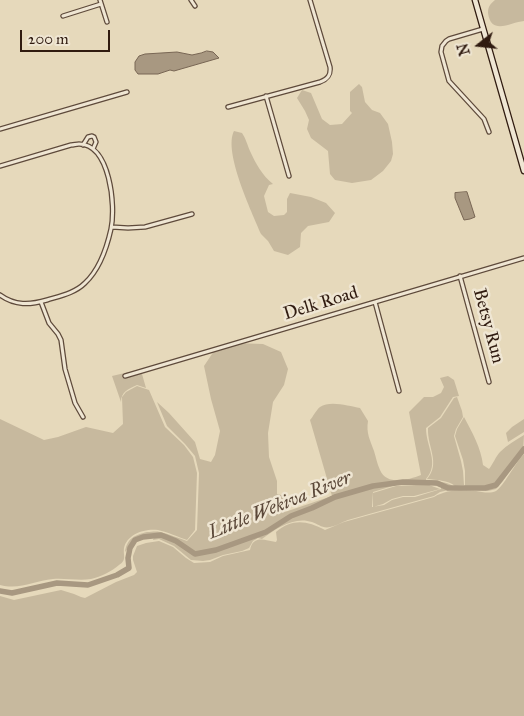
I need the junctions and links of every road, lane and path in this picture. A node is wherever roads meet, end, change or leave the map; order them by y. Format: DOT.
graph roads {
  1 [pos="100,0"];
  2 [pos="191,0"];
  3 [pos="310,0"];
  4 [pos="475,0"];
  5 [pos="101,4"];
  6 [pos="195,6"];
  7 [pos="63,16"];
  8 [pos="107,22"];
  9 [pos="483,29"];
  10 [pos="127,92"];
  11 [pos="266,96"];
  12 [pos="228,108"];
  13 [pos="0,129"];
  14 [pos="489,132"];
  15 [pos="83,145"];
  16 [pos="93,150"];
  17 [pos="0,166"];
  18 [pos="524,171"];
  19 [pos="289,176"];
  20 [pos="192,214"];
  21 [pos="112,227"];
  22 [pos="524,258"];
  23 [pos="460,276"];
  24 [pos="0,295"];
  25 [pos="41,302"];
  26 [pos="375,302"];
  27 [pos="126,376"];
  28 [pos="489,382"];
  29 [pos="399,391"];
  30 [pos="83,417"];
  1 -- 5 [label="street"];
  2 -- 6 [label="street"];
  3 -- 11 [label="street"];
  4 -- 9 [label="street"];
  5 -- 7 [label="street"];
  5 -- 8 [label="street"];
  9 -- 14 [label="street"];
  9 -- 18 [label="street"];
  10 -- 13 [label="street"];
  11 -- 12 [label="street"];
  11 -- 19 [label="street"];
  15 -- 16 [label="street"];
  15 -- 16 [label="street"];
  15 -- 17 [label="street"];
  16 -- 21 [label="street"];
  20 -- 21 [label="street"];
  21 -- 25 [label="street"];
  22 -- 23 [label="street, Delk Road"];
  23 -- 26 [label="street, Delk Road"];
  23 -- 28 [label="street, Betsy Run"];
  24 -- 25 [label="street"];
  25 -- 30 [label="street"];
  26 -- 27 [label="street, Delk Road"];
  26 -- 29 [label="street"];
}
